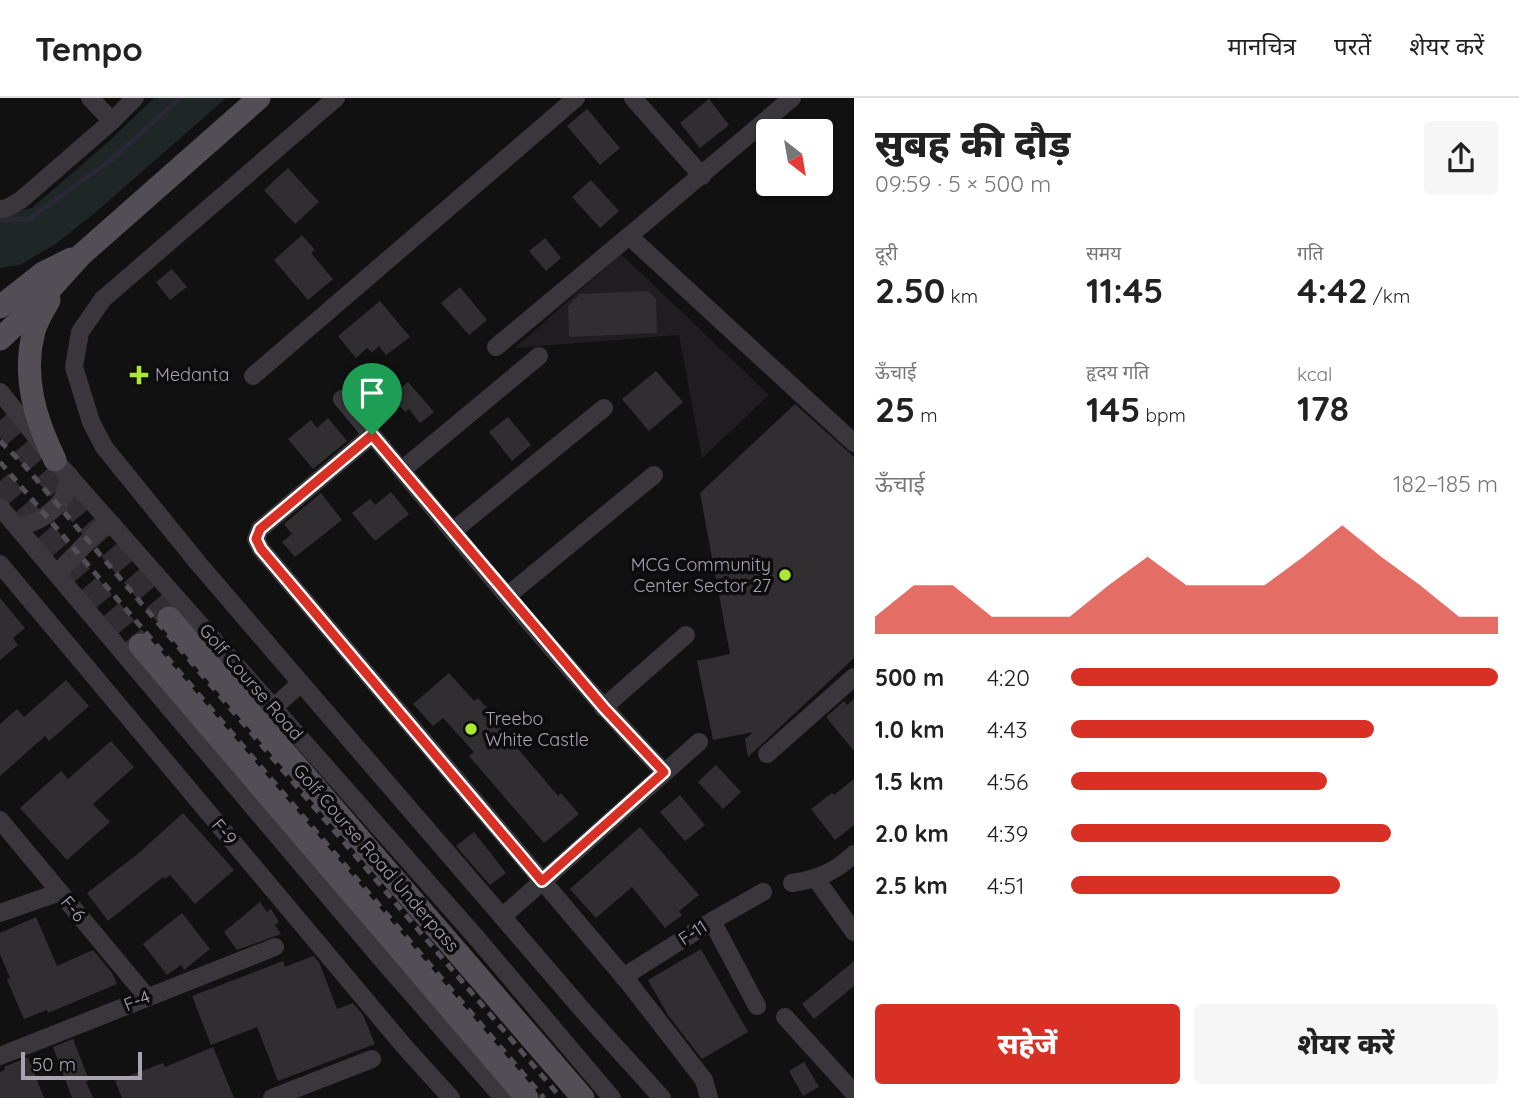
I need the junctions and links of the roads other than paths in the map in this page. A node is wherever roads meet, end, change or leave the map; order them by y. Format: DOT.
graph roads {
  1 [pos="90,98"];
  2 [pos="135,98"];
  3 [pos="259,98"];
  4 [pos="336,98"];
  5 [pos="576,98"];
  6 [pos="634,98"];
  7 [pos="792,98"];
  8 [pos="112,121"];
  9 [pos="702,176"];
  10 [pos="0,209"];
  11 [pos="629,236"];
  12 [pos="81,255"];
  13 [pos="5,298"];
  14 [pos="0,339"];
  15 [pos="496,348"];
  16 [pos="539,356"];
  17 [pos="253,376"];
  18 [pos="0,393"];
  19 [pos="342,399"];
  20 [pos="604,408"];
  21 [pos="372,435"];
  22 [pos="854,443"];
  23 [pos="62,468"];
  24 [pos="402,470"];
  25 [pos="654,475"];
  26 [pos="0,507"];
  27 [pos="17,525"];
  28 [pos="113,525"];
  29 [pos="453,531"];
  30 [pos="0,564"];
  31 [pos="61,579"];
  32 [pos="507,596"];
  33 [pos="169,618"];
  34 [pos="686,635"];
  35 [pos="140,645"];
  36 [pos="854,677"];
  37 [pos="301,683"];
  38 [pos="274,707"];
  39 [pos="604,708"];
  40 [pos="699,742"];
  41 [pos="767,754"];
  42 [pos="664,772"];
  43 [pos="0,820"];
  44 [pos="854,854"];
  45 [pos="816,879"];
  46 [pos="542,881"];
  47 [pos="792,883"];
  48 [pos="60,892"];
  49 [pos="763,892"];
  50 [pos="0,913"];
  51 [pos="502,917"];
  52 [pos="712,921"];
  53 [pos="854,932"];
  54 [pos="275,947"];
  55 [pos="623,977"];
  56 [pos="147,997"];
  57 [pos="757,1006"];
  58 [pos="785,1017"];
  59 [pos="0,1056"];
  60 [pos="372,1059"];
  61 [pos="854,1093"];
  62 [pos="272,1098"];
  63 [pos="451,1098"];
  64 [pos="503,1098"];
  65 [pos="527,1098"];
  66 [pos="583,1098"];
  67 [pos="612,1098"];
  68 [pos="662,1098"];
  69 [pos="709,1098"];
  70 [pos="847,1098"];
  1 -- 8 [label="street"];
  2 -- 8 [label="street"];
  3 -- 12 [label="main road"];
  4 -- 37 [label="street"];
  5 -- 17 [label="street"];
  6 -- 9 [label="street"];
  7 -- 9 [label="street"];
  8 -- 10 [label="street"];
  9 -- 11 [label="street"];
  11 -- 15 [label="street"];
  11 -- 22 [label="street"];
  12 -- 13 [label="main road"];
  12 -- 14 [label="main road"];
  12 -- 23 [label="main road"];
  16 -- 24 [label="street"];
  18 -- 23 [label="street, Golf Course Road"];
  19 -- 21 [label="street"];
  20 -- 29 [label="street"];
  21 -- 24 [label="street"];
  21 -- 46 [label="street"];
  23 -- 27 [label="street"];
  23 -- 28 [label="street, Golf Course Road"];
  24 -- 29 [label="street"];
  25 -- 32 [label="street"];
  26 -- 27 [label="street"];
  27 -- 31 [label="street"];
  28 -- 31 [label="street"];
  28 -- 38 [label="street, Golf Course Road"];
  29 -- 32 [label="street"];
  30 -- 63 [label="street, F-9"];
  31 -- 64 [label="street"];
  32 -- 39 [label="street"];
  33 -- 66 [label="main road, Golf Course Road Underpass"];
  34 -- 39 [label="street"];
  35 -- 65 [label="main road"];
  36 -- 41 [label="street"];
  37 -- 38 [label="street"];
  37 -- 51 [label="street"];
  38 -- 67 [label="street, Golf Course Road"];
  39 -- 42 [label="street"];
  40 -- 42 [label="street"];
  42 -- 46 [label="street"];
  43 -- 48 [label="street, F-6"];
  44 -- 45 [label="street"];
  45 -- 47 [label="street"];
  45 -- 53 [label="street"];
  46 -- 51 [label="street"];
  46 -- 55 [label="street"];
  48 -- 50 [label="street"];
  48 -- 56 [label="street, F-6"];
  49 -- 52 [label="street, F-11"];
  51 -- 68 [label="street"];
  52 -- 55 [label="street, F-11"];
  52 -- 57 [label="street"];
  54 -- 56 [label="street, F-4"];
  55 -- 69 [label="street"];
  56 -- 59 [label="street, F-4"];
  58 -- 61 [label="street"];
  60 -- 62 [label="street"];
  61 -- 70 [label="street"];
}
